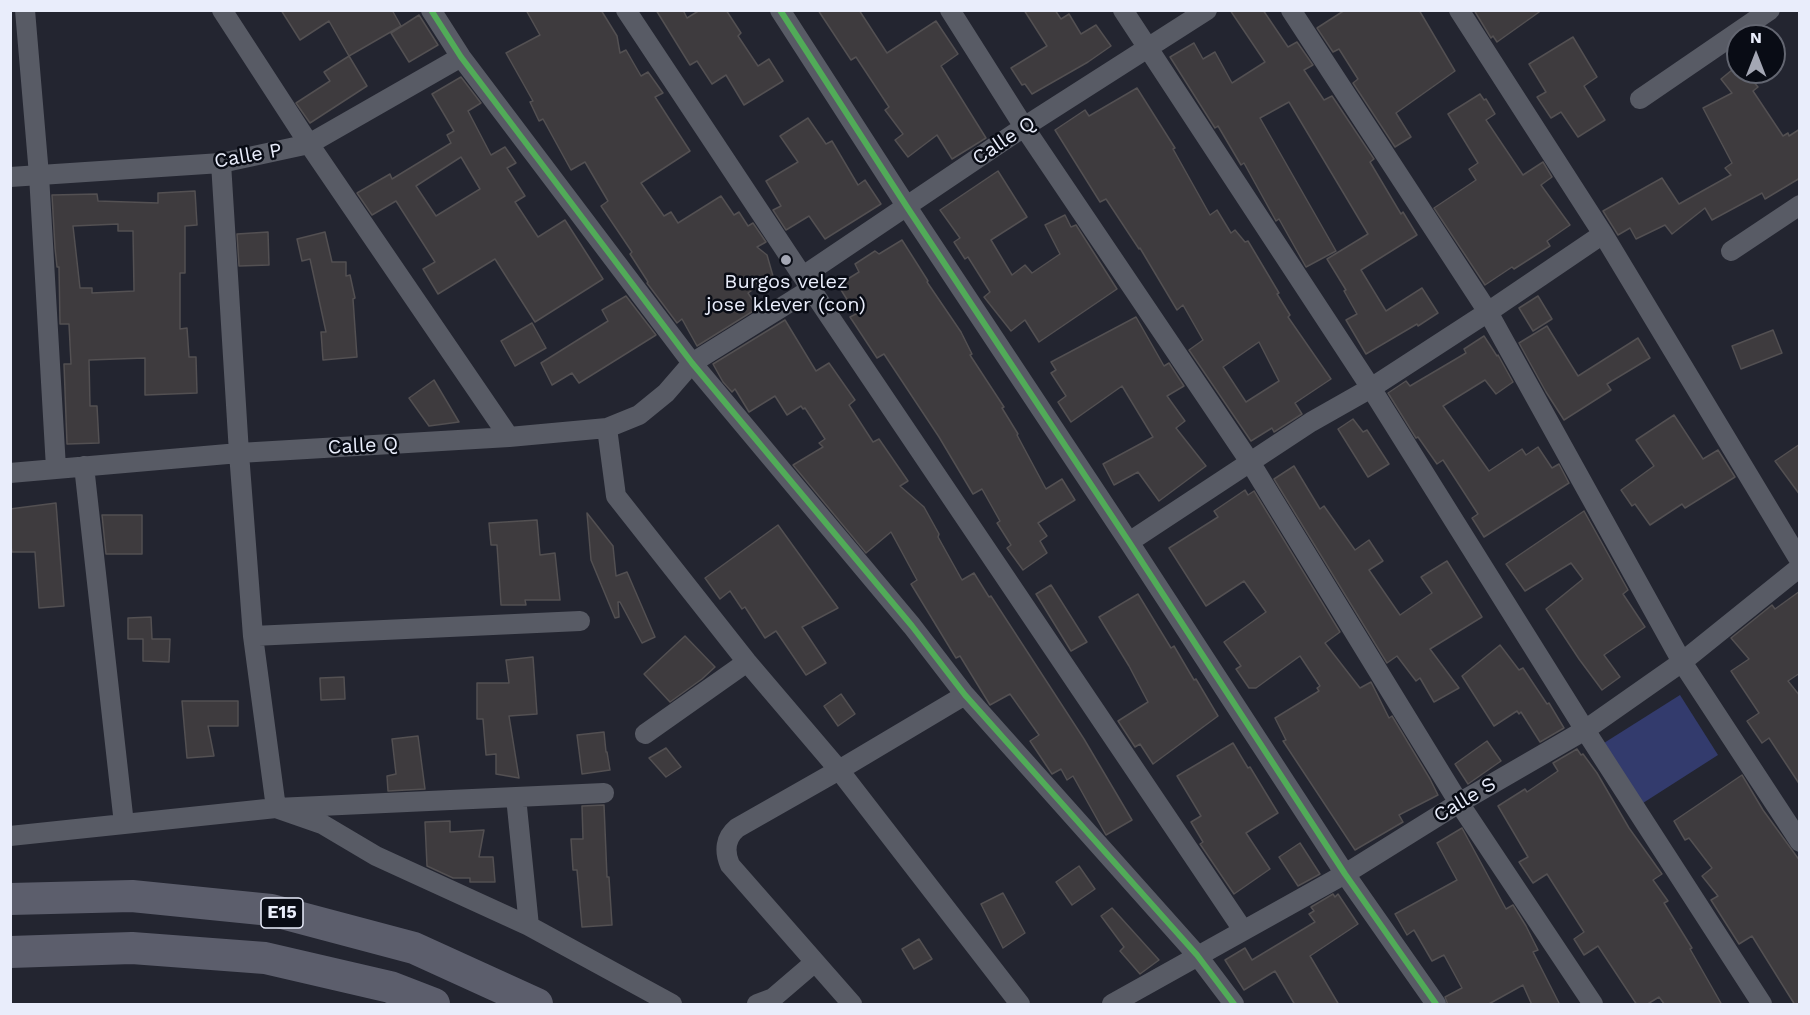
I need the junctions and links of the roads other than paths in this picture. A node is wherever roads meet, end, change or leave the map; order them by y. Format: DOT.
graph roads {
  1 [pos="25,10"];
  2 [pos="222,10"];
  3 [pos="431,10"];
  4 [pos="626,10"];
  5 [pos="780,10"];
  6 [pos="950,10"];
  7 [pos="1123,10"];
  8 [pos="1207,10"];
  9 [pos="1291,10"];
  10 [pos="1459,10"];
  11 [pos="1770,10"];
  12 [pos="1148,48"];
  13 [pos="461,57"];
  14 [pos="1640,99"];
  15 [pos="1024,128"];
  16 [pos="309,144"];
  17 [pos="221,163"];
  18 [pos="39,175"];
  19 [pos="10,177"];
  20 [pos="1800,205"];
  21 [pos="907,207"];
  22 [pos="1603,234"];
  23 [pos="1731,251"];
  24 [pos="807,282"];
  25 [pos="1488,312"];
  26 [pos="692,363"];
  27 [pos="1371,388"];
  28 [pos="607,428"];
  29 [pos="509,437"];
  30 [pos="239,453"];
  31 [pos="1250,462"];
  32 [pos="84,466"];
  33 [pos="56,468"];
  34 [pos="10,472"];
  35 [pos="1129,542"];
  36 [pos="1800,561"];
  37 [pos="1800,567"];
  38 [pos="580,621"];
  39 [pos="253,636"];
  40 [pos="747,662"];
  41 [pos="1682,662"];
  42 [pos="964,695"];
  43 [pos="1585,730"];
  44 [pos="645,734"];
  45 [pos="839,770"];
  46 [pos="604,793"];
  47 [pos="516,797"];
  48 [pos="1459,803"];
  49 [pos="276,808"];
  50 [pos="124,824"];
  51 [pos="10,836"];
  52 [pos="1800,842"];
  53 [pos="1345,874"];
  54 [pos="10,899"];
  55 [pos="529,926"];
  56 [pos="1243,930"];
  57 [pos="10,952"];
  58 [pos="1197,955"];
  59 [pos="815,962"];
  60 [pos="434,1005"];
  61 [pos="537,1005"];
  62 [pos="672,1005"];
  63 [pos="758,1005"];
  64 [pos="852,1005"];
  65 [pos="1020,1005"];
  66 [pos="1112,1005"];
  67 [pos="1234,1005"];
  68 [pos="1436,1005"];
  69 [pos="1593,1005"];
  70 [pos="1762,1005"];
  1 -- 18 [label="street"];
  2 -- 16 [label="street"];
  3 -- 13 [label="street"];
  4 -- 24 [label="street"];
  5 -- 21 [label="street"];
  6 -- 15 [label="street"];
  7 -- 12 [label="street"];
  8 -- 12 [label="street, Calle Q"];
  9 -- 25 [label="street"];
  10 -- 22 [label="street"];
  11 -- 14 [label="street"];
  12 -- 15 [label="street, Calle Q"];
  12 -- 27 [label="street"];
  13 -- 16 [label="street, Calle P"];
  13 -- 26 [label="street"];
  15 -- 21 [label="street, Calle Q"];
  15 -- 31 [label="street"];
  16 -- 17 [label="street, Calle P"];
  16 -- 29 [label="street"];
  17 -- 18 [label="street, Calle P"];
  17 -- 30 [label="street"];
  18 -- 19 [label="street, Calle P"];
  18 -- 33 [label="street"];
  20 -- 23 [label="street"];
  21 -- 24 [label="street, Calle Q"];
  21 -- 35 [label="street"];
  22 -- 25 [label="street"];
  22 -- 36 [label="street"];
  24 -- 26 [label="street, Calle Q"];
  24 -- 56 [label="street"];
  25 -- 27 [label="street"];
  25 -- 41 [label="street"];
  26 -- 28 [label="street, Calle Q"];
  26 -- 42 [label="street"];
  27 -- 31 [label="street"];
  27 -- 43 [label="street"];
  28 -- 29 [label="street, Calle Q"];
  28 -- 40 [label="street"];
  29 -- 30 [label="street, Calle Q"];
  30 -- 32 [label="street, Calle Q"];
  30 -- 39 [label="street"];
  31 -- 35 [label="street"];
  31 -- 48 [label="street"];
  32 -- 33 [label="street, Calle Q"];
  32 -- 50 [label="street"];
  33 -- 34 [label="street, Calle Q"];
  35 -- 53 [label="street"];
  37 -- 41 [label="street, Calle S"];
  38 -- 39 [label="street"];
  39 -- 49 [label="street"];
  40 -- 44 [label="street"];
  40 -- 45 [label="street"];
  41 -- 43 [label="street, Calle S"];
  41 -- 52 [label="street"];
  42 -- 45 [label="street"];
  42 -- 58 [label="street"];
  43 -- 48 [label="street, Calle S"];
  43 -- 70 [label="street"];
  45 -- 59 [label="street"];
  45 -- 65 [label="street"];
  46 -- 47 [label="street"];
  47 -- 49 [label="street"];
  47 -- 55 [label="street"];
  48 -- 53 [label="street, Calle S"];
  48 -- 69 [label="street"];
  49 -- 50 [label="street"];
  49 -- 55 [label="street"];
  50 -- 51 [label="street"];
  53 -- 56 [label="street, Calle S"];
  53 -- 68 [label="street"];
  54 -- 61 [label="highway, E15"];
  55 -- 62 [label="street"];
  56 -- 58 [label="street, Calle S"];
  57 -- 60 [label="highway"];
  58 -- 66 [label="street, Calle S"];
  58 -- 67 [label="street"];
  59 -- 63 [label="street"];
  59 -- 64 [label="street"];
}
